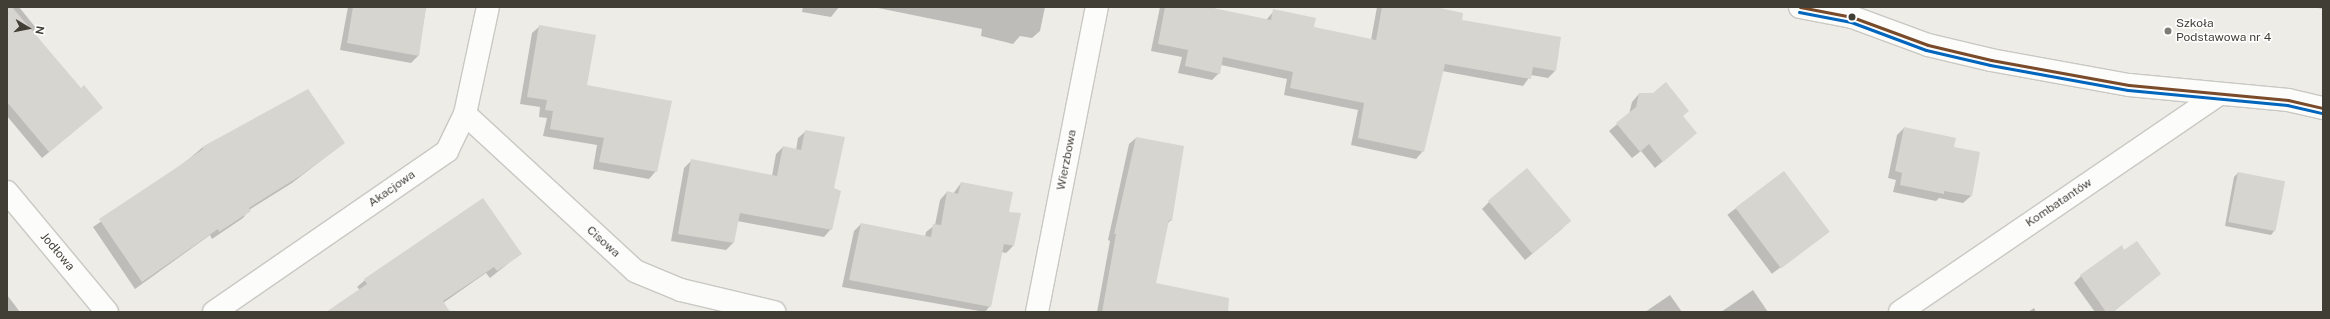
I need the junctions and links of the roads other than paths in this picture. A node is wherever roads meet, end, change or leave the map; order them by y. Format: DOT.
graph roads {
  1 [pos="488,7"];
  2 [pos="1097,7"];
  3 [pos="1800,7"];
  4 [pos="2219,94"];
  5 [pos="2323,108"];
  6 [pos="465,114"];
  7 [pos="7,192"];
  8 [pos="108,312"];
  9 [pos="214,312"];
  10 [pos="774,312"];
  11 [pos="1036,312"];
  12 [pos="1900,312"];
  1 -- 6 [label="street, Akacjowa"];
  2 -- 11 [label="street, Wierzbowa"];
  3 -- 4 [label="street"];
  4 -- 5 [label="street"];
  4 -- 12 [label="street, Kombatantów"];
  6 -- 9 [label="street, Akacjowa"];
  6 -- 10 [label="street, Cisowa"];
  7 -- 8 [label="street, Jodłowa"];
}
